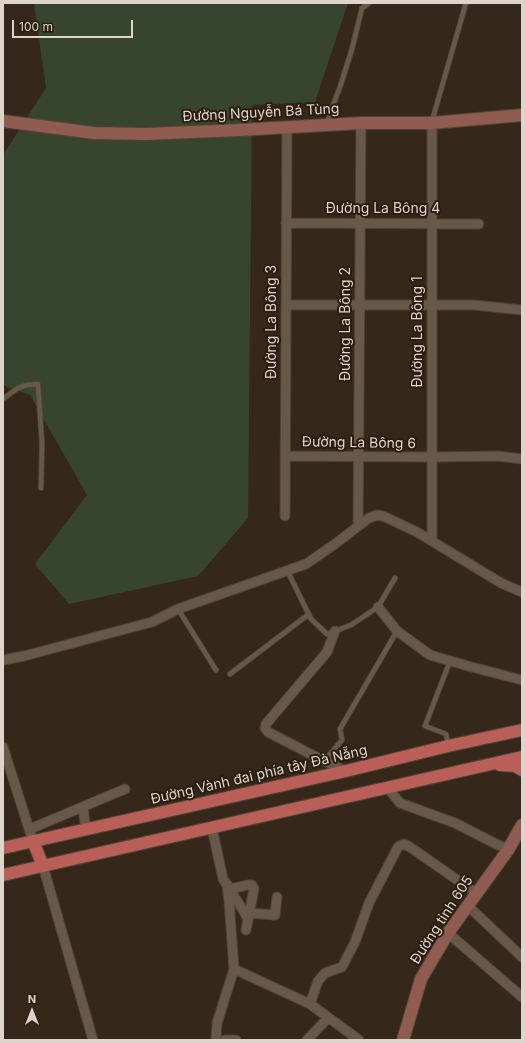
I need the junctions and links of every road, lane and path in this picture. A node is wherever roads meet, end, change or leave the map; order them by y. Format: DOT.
graph roads {
  1 [pos="370,3"];
  2 [pos="466,3"];
  3 [pos="522,115"];
  4 [pos="3,121"];
  5 [pos="361,122"];
  6 [pos="432,123"];
  7 [pos="327,125"];
  8 [pos="287,127"];
  9 [pos="286,223"];
  10 [pos="360,223"];
  11 [pos="432,223"];
  12 [pos="479,224"];
  13 [pos="286,304"];
  14 [pos="360,305"];
  15 [pos="432,305"];
  16 [pos="522,310"];
  17 [pos="3,399"];
  18 [pos="285,456"];
  19 [pos="359,456"];
  20 [pos="433,457"];
  21 [pos="522,458"];
  22 [pos="41,488"];
  23 [pos="285,516"];
  24 [pos="358,526"];
  25 [pos="432,541"];
  26 [pos="287,570"];
  27 [pos="395,578"];
  28 [pos="522,592"];
  29 [pos="378,607"];
  30 [pos="178,609"];
  31 [pos="309,614"];
  32 [pos="335,631"];
  33 [pos="397,631"];
  34 [pos="3,660"];
  35 [pos="450,661"];
  36 [pos="216,670"];
  37 [pos="230,674"];
  38 [pos="522,680"];
  39 [pos="522,730"];
  40 [pos="3,746"];
  41 [pos="448,746"];
  42 [pos="522,757"];
  43 [pos="324,761"];
  44 [pos="491,764"];
  45 [pos="522,770"];
  46 [pos="346,771"];
  47 [pos="387,787"];
  48 [pos="125,789"];
  49 [pos="83,808"];
  50 [pos="522,825"];
  51 [pos="212,828"];
  52 [pos="86,830"];
  53 [pos="32,835"];
  54 [pos="3,848"];
  55 [pos="508,850"];
  56 [pos="43,866"];
  57 [pos="3,875"];
  58 [pos="228,887"];
  59 [pos="476,893"];
  60 [pos="277,897"];
  61 [pos="467,905"];
  62 [pos="248,916"];
  63 [pos="246,930"];
  64 [pos="448,932"];
  65 [pos="522,957"];
  66 [pos="234,969"];
  67 [pos="522,997"];
  68 [pos="310,1004"];
  69 [pos="328,1018"];
  70 [pos="93,1040"];
  71 [pos="216,1040"];
  72 [pos="225,1040"];
  73 [pos="236,1040"];
  74 [pos="307,1040"];
  75 [pos="359,1040"];
  76 [pos="403,1040"];
  1 -- 7 [label="lane"];
  2 -- 6 [label="lane"];
  3 -- 6 [label="main road, Đường Nguyễn Bá Tùng"];
  4 -- 8 [label="main road, Đường Nguyễn Bá Tùng"];
  5 -- 6 [label="main road, Đường Nguyễn Bá Tùng"];
  5 -- 7 [label="main road, Đường Nguyễn Bá Tùng"];
  5 -- 10 [label="street, Đường La Bông 2"];
  6 -- 11 [label="street, Đường La Bông 1"];
  7 -- 8 [label="main road, Đường Nguyễn Bá Tùng"];
  8 -- 9 [label="street, Đường La Bông 3"];
  9 -- 10 [label="street, Đường La Bông 4"];
  9 -- 13 [label="street, Đường La Bông 3"];
  10 -- 11 [label="street, Đường La Bông 4"];
  10 -- 14 [label="street, Đường La Bông 2"];
  11 -- 12 [label="street, Đường La Bông 4"];
  11 -- 15 [label="street, Đường La Bông 1"];
  13 -- 14 [label="street"];
  13 -- 18 [label="street, Đường La Bông 3"];
  14 -- 15 [label="street"];
  14 -- 19 [label="street, Đường La Bông 2"];
  15 -- 16 [label="street"];
  15 -- 20 [label="street, Đường La Bông 1"];
  17 -- 22 [label="lane"];
  18 -- 19 [label="street, Đường La Bông 6"];
  18 -- 23 [label="street, Đường La Bông 3"];
  19 -- 20 [label="street, Đường La Bông 6"];
  19 -- 24 [label="street, Đường La Bông 2"];
  20 -- 21 [label="street, Đường La Bông 6"];
  20 -- 25 [label="street, Đường La Bông 1"];
  24 -- 25 [label="street"];
  24 -- 26 [label="street"];
  25 -- 28 [label="street"];
  26 -- 30 [label="street"];
  26 -- 31 [label="lane"];
  27 -- 29 [label="lane"];
  29 -- 32 [label="lane"];
  29 -- 33 [label="street"];
  30 -- 34 [label="street"];
  30 -- 36 [label="lane"];
  31 -- 32 [label="lane"];
  31 -- 37 [label="lane"];
  32 -- 43 [label="street"];
  33 -- 35 [label="street"];
  33 -- 43 [label="lane"];
  35 -- 38 [label="street"];
  35 -- 41 [label="lane"];
  39 -- 41 [label="main road, Đường Vành đai phía tây Đà Nẵng"];
  40 -- 53 [label="street"];
  41 -- 46 [label="main road, Đường Vành đai phía tây Đà Nẵng"];
  42 -- 44 [label="main road"];
  43 -- 46 [label="street"];
  44 -- 45 [label="main road"];
  44 -- 47 [label="main road"];
  46 -- 52 [label="main road, Đường Vành đai phía tây Đà Nẵng"];
  47 -- 51 [label="main road"];
  47 -- 55 [label="street"];
  48 -- 49 [label="street"];
  49 -- 52 [label="street"];
  49 -- 53 [label="street"];
  50 -- 55 [label="main road, Đường tỉnh 605"];
  51 -- 56 [label="main road"];
  51 -- 58 [label="street"];
  52 -- 53 [label="main road, Đường Vành đai phía tây Đà Nẵng"];
  53 -- 54 [label="main road, Đường Vành đai phía tây Đà Nẵng"];
  53 -- 56 [label="main road"];
  55 -- 59 [label="main road, Đường tỉnh 605"];
  56 -- 57 [label="main road"];
  56 -- 70 [label="street"];
  58 -- 62 [label="street"];
  58 -- 62 [label="street"];
  58 -- 66 [label="street"];
  59 -- 61 [label="main road, Đường tỉnh 605"];
  59 -- 68 [label="street"];
  60 -- 62 [label="street"];
  61 -- 64 [label="main road, Đường tỉnh 605"];
  61 -- 65 [label="street"];
  62 -- 63 [label="street"];
  64 -- 67 [label="street"];
  64 -- 76 [label="main road, Đường tỉnh 605"];
  66 -- 68 [label="street"];
  66 -- 71 [label="street"];
  68 -- 69 [label="street"];
  69 -- 74 [label="street"];
  69 -- 75 [label="street"];
  72 -- 73 [label="street"];
}
